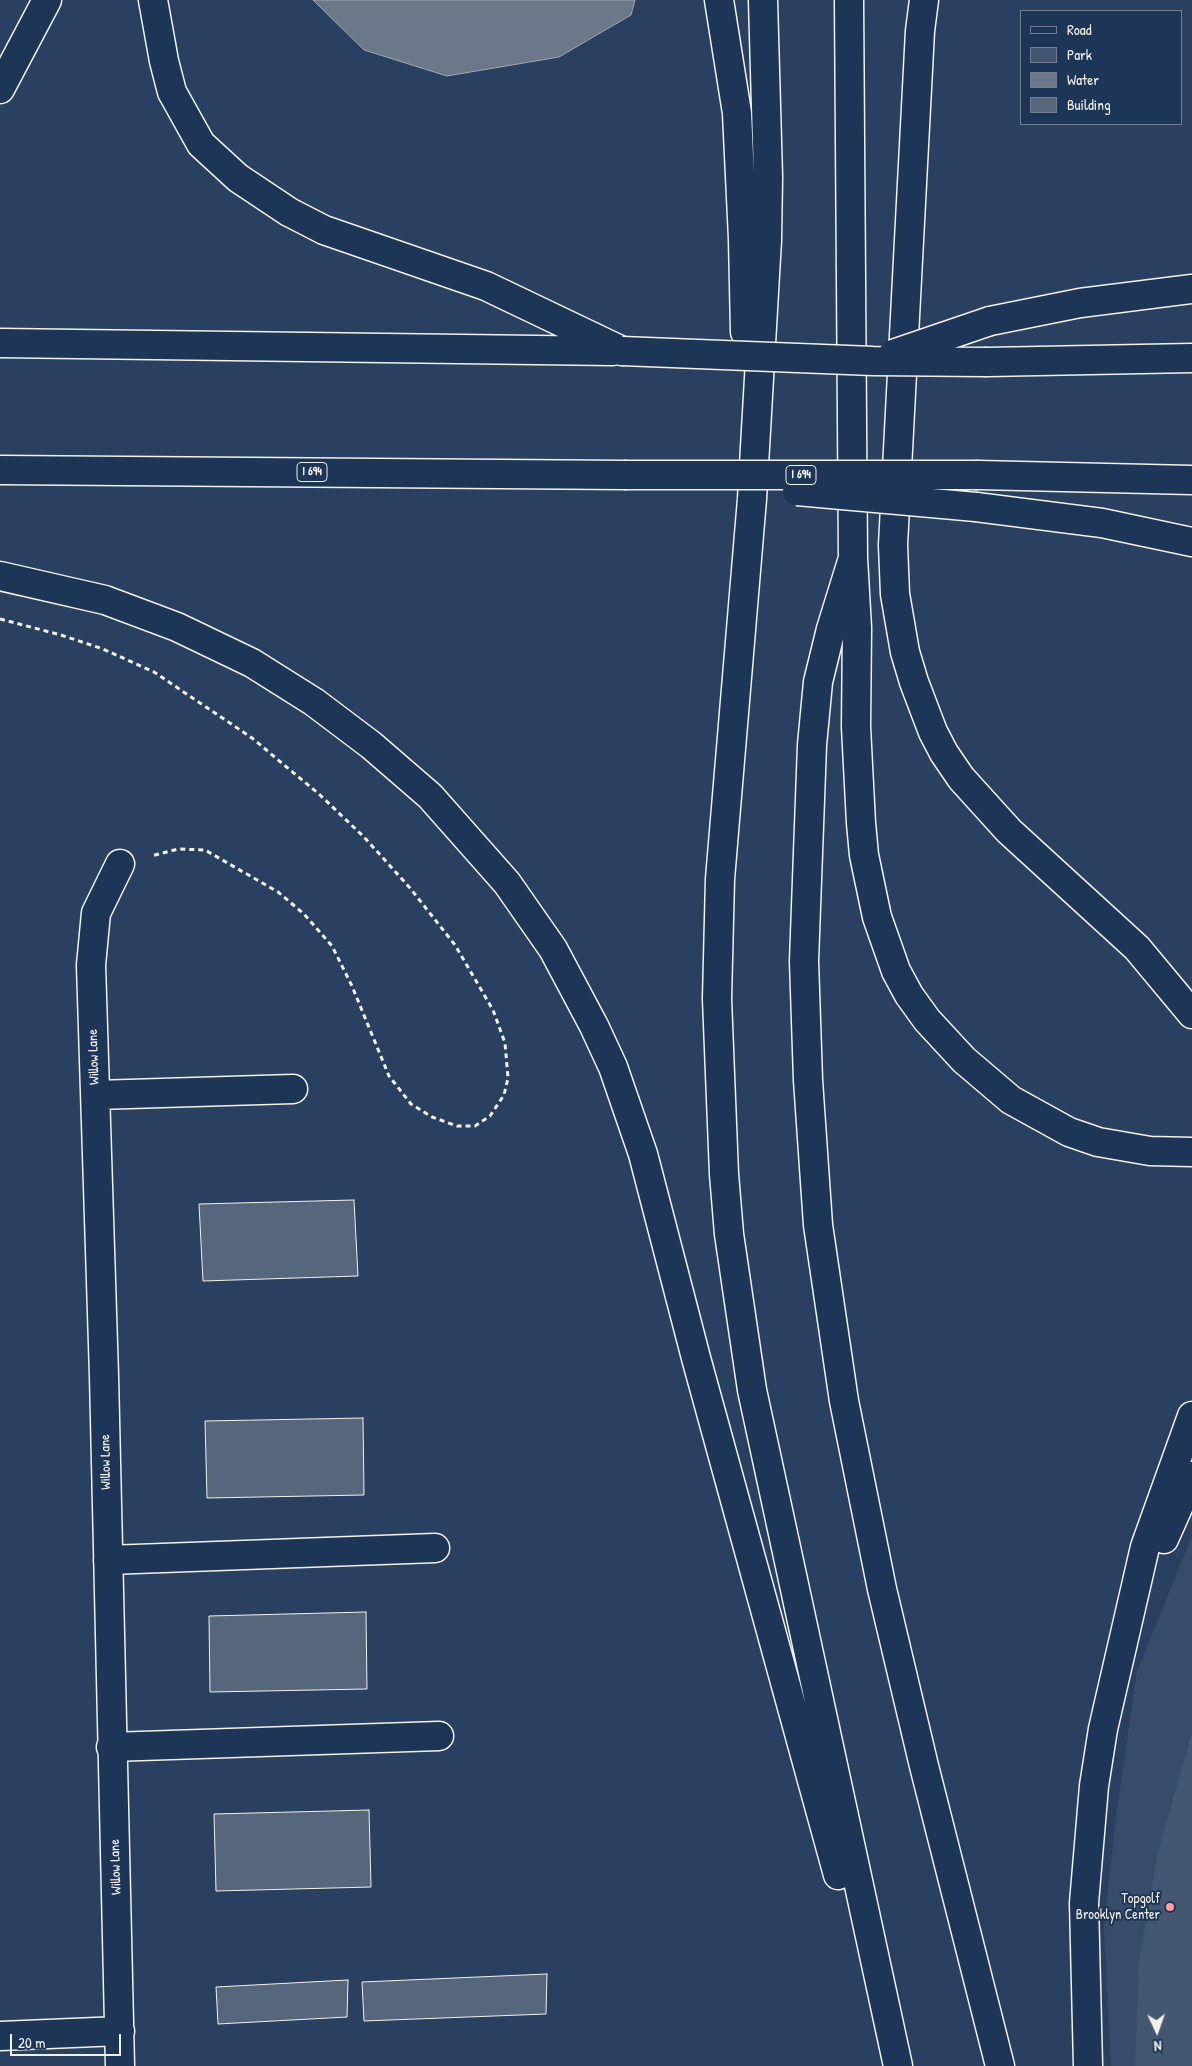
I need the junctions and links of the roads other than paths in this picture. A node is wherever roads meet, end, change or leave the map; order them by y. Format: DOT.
graph roads {
  1 [pos="47,0"];
  2 [pos="153,0"];
  3 [pos="719,0"];
  4 [pos="763,0"];
  5 [pos="849,0"];
  6 [pos="924,0"];
  7 [pos="0,90"];
  8 [pos="1192,289"];
  9 [pos="0,343"];
  10 [pos="622,351"];
  11 [pos="1192,358"];
  12 [pos="873,361"];
  13 [pos="0,470"];
  14 [pos="624,475"];
  15 [pos="1192,480"];
  16 [pos="1192,542"];
  17 [pos="853,558"];
  18 [pos="0,576"];
  19 [pos="742,616"];
  20 [pos="120,864"];
  21 [pos="1192,1014"];
  22 [pos="293,1089"];
  23 [pos="96,1095"];
  24 [pos="1192,1152"];
  25 [pos="1192,1416"];
  26 [pos="1192,1476"];
  27 [pos="435,1548"];
  28 [pos="108,1560"];
  29 [pos="1112,1687"];
  30 [pos="439,1736"];
  31 [pos="112,1747"];
  32 [pos="120,2031"];
  33 [pos="0,2036"];
  34 [pos="120,2066"];
  35 [pos="891,2066"];
  36 [pos="898,2066"];
  37 [pos="1000,2066"];
  38 [pos="1088,2066"];
  1 -- 7 [label="main road"];
  2 -- 10 [label="main road"];
  3 -- 19 [label="main road"];
  4 -- 19 [label="main road"];
  5 -- 17 [label="main road"];
  6 -- 21 [label="main road"];
  8 -- 12 [label="main road, bridge"];
  9 -- 10 [label="main road"];
  10 -- 12 [label="main road, bridge"];
  11 -- 12 [label="main road, bridge"];
  13 -- 14 [label="main road, I 694"];
  14 -- 15 [label="main road, I 694, bridge"];
  14 -- 16 [label="main road, bridge"];
  17 -- 24 [label="main road"];
  17 -- 37 [label="main road"];
  18 -- 35 [label="main road"];
  19 -- 36 [label="main road"];
  20 -- 23 [label="main road, Willow Lane"];
  22 -- 23 [label="main road"];
  23 -- 28 [label="main road, Willow Lane"];
  25 -- 29 [label="main road"];
  26 -- 29 [label="main road"];
  27 -- 28 [label="main road"];
  28 -- 31 [label="main road, Willow Lane"];
  29 -- 38 [label="main road"];
  30 -- 31 [label="main road"];
  31 -- 32 [label="main road, Willow Lane"];
  32 -- 33 [label="main road"];
  32 -- 34 [label="main road, Willow Lane"];
}
